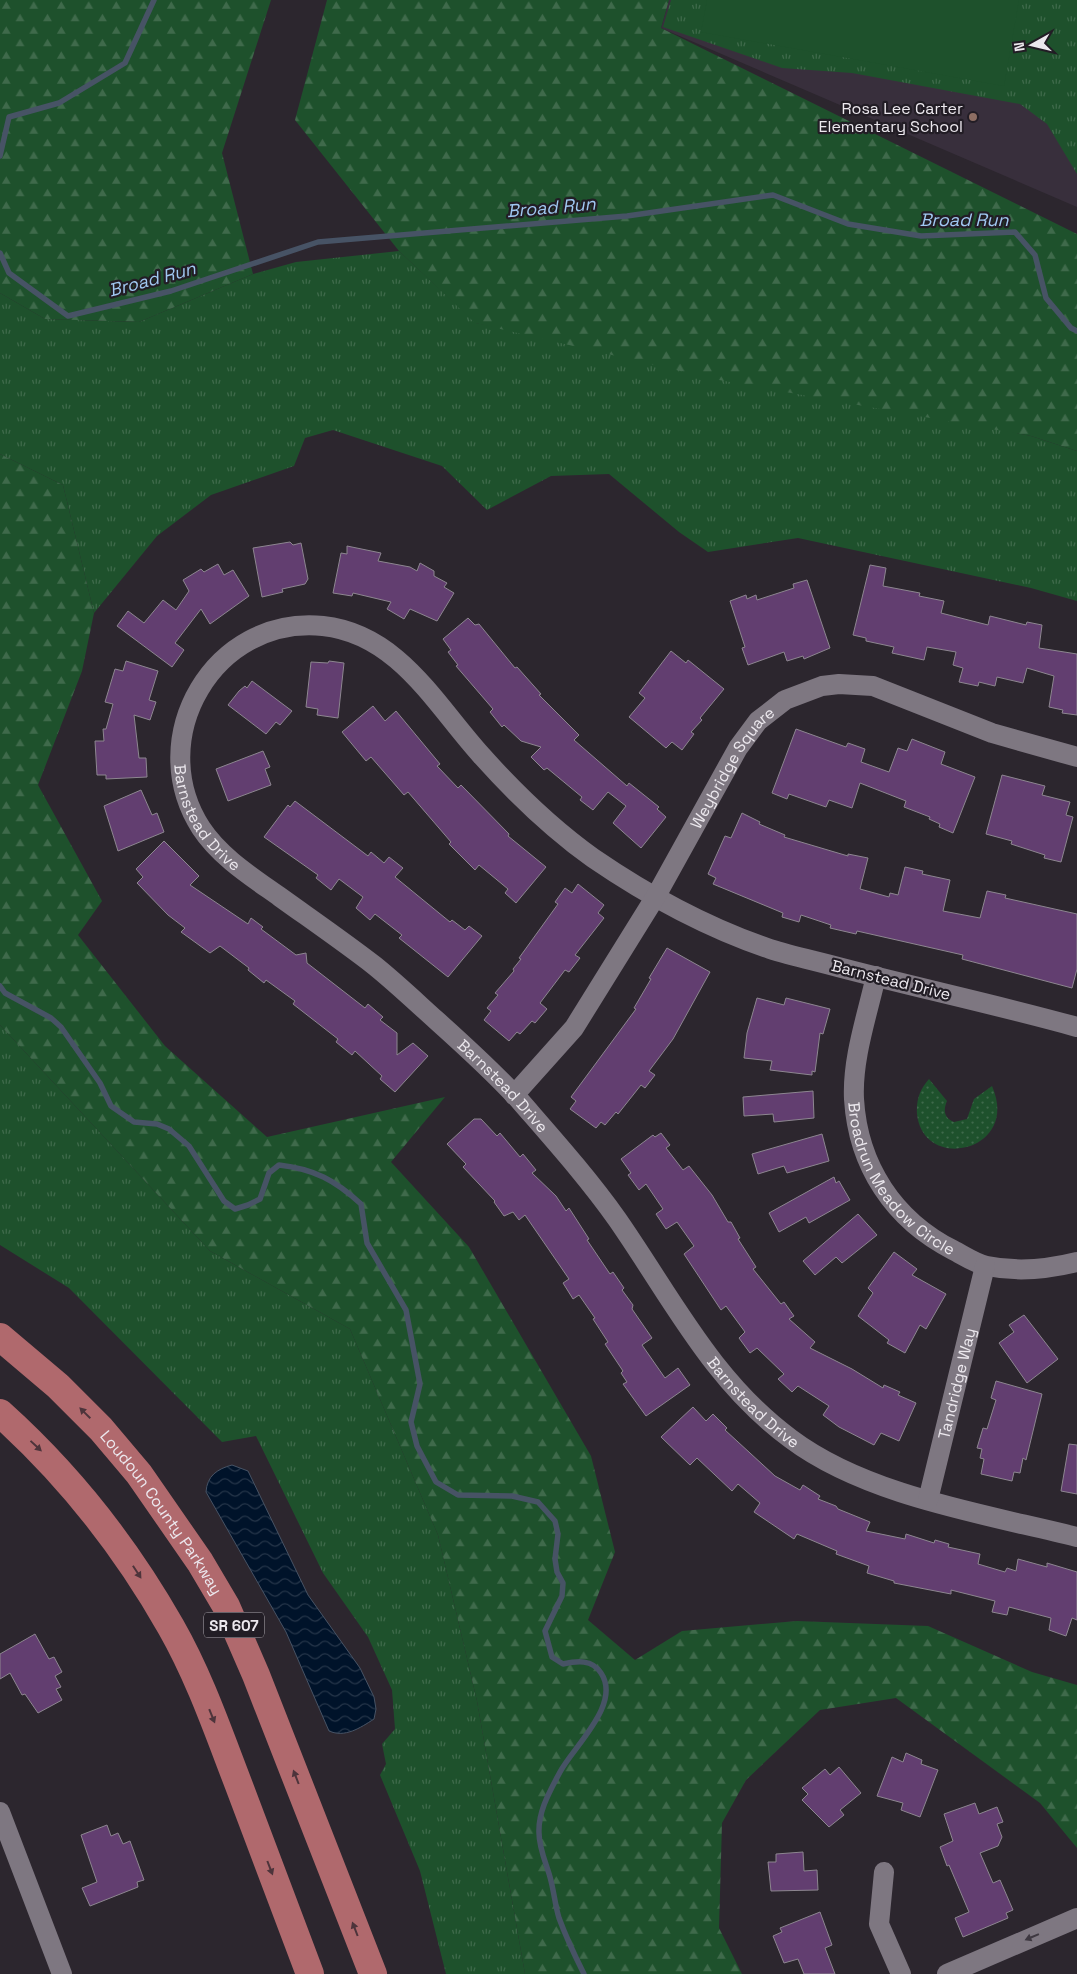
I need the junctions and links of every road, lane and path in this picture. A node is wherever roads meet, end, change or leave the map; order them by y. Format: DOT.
graph roads {
  1 [pos="1077,756"];
  2 [pos="656,896"];
  3 [pos="876,976"];
  4 [pos="1077,1027"];
  5 [pos="514,1095"];
  6 [pos="1077,1262"];
  7 [pos="985,1266"];
  8 [pos="0,1337"];
  9 [pos="0,1413"];
  10 [pos="928,1500"];
  11 [pos="1077,1537"];
  12 [pos="0,1812"];
  13 [pos="884,1872"];
  14 [pos="1077,1918"];
  15 [pos="62,1974"];
  16 [pos="310,1974"];
  17 [pos="373,1974"];
  18 [pos="901,1974"];
  19 [pos="947,1974"];
  1 -- 2 [label="street, Weybridge Square"];
  2 -- 3 [label="street, Barnstead Drive"];
  2 -- 5 [label="street, Weybridge Square"];
  2 -- 5 [label="street, Barnstead Drive"];
  3 -- 4 [label="street, Barnstead Drive"];
  3 -- 7 [label="street, Broadrun Meadow Circle"];
  5 -- 10 [label="street, Barnstead Drive"];
  6 -- 7 [label="street, Broadrun Meadow Circle"];
  7 -- 10 [label="street, Tandridge Way"];
  17 -- 8 [label="main road, Loudoun County Parkway / SR 607, one-way"];
  9 -- 16 [label="main road, one-way"];
  10 -- 11 [label="street, Barnstead Drive"];
  12 -- 15 [label="street"];
  13 -- 18 [label="street"];
  14 -- 19 [label="street, one-way"];
}
